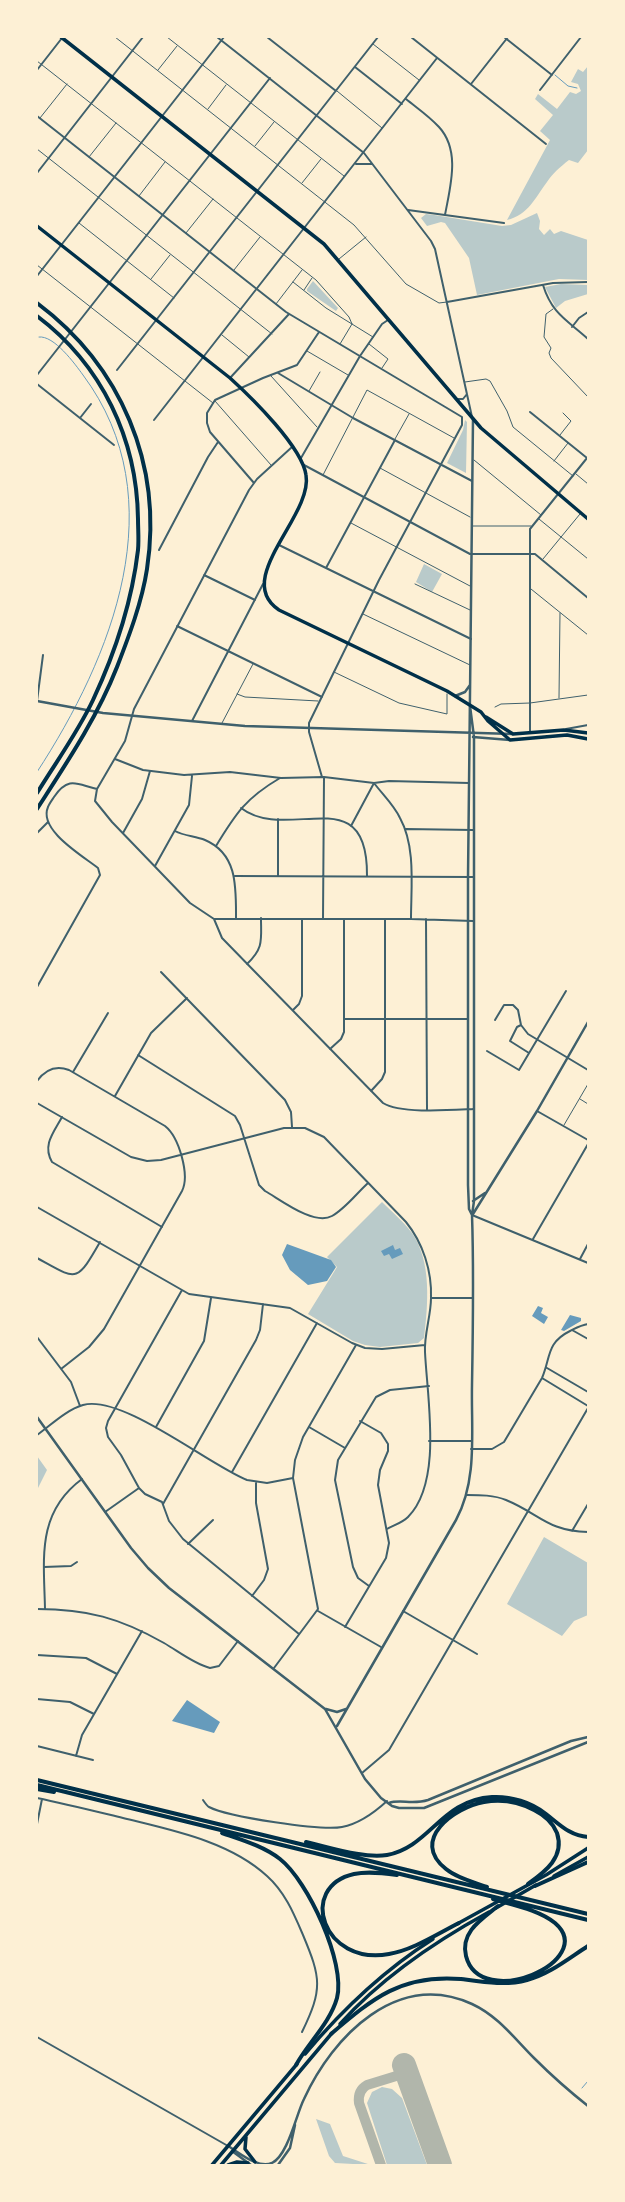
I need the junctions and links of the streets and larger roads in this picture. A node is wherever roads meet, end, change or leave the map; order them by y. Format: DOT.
graph roads {
  1 [pos="62,37"];
  2 [pos="143,37"];
  3 [pos="217,37"];
  4 [pos="224,37"];
  5 [pos="267,37"];
  6 [pos="378,37"];
  7 [pos="411,37"];
  8 [pos="582,37"];
  9 [pos="506,38"];
  10 [pos="221,40"];
  11 [pos="437,58"];
  12 [pos="355,67"];
  13 [pos="37,70"];
  14 [pos="552,75"];
  15 [pos="112,77"];
  16 [pos="270,78"];
  17 [pos="471,84"];
  18 [pos="540,90"];
  19 [pos="336,91"];
  20 [pos="406,99"];
  21 [pos="402,104"];
  22 [pos="162,116"];
  23 [pos="317,116"];
  24 [pos="38,117"];
  25 [pos="64,137"];
  26 [pos="546,144"];
  27 [pos="364,153"];
  28 [pos="210,154"];
  29 [pos="355,164"];
  30 [pos="372,164"];
  31 [pos="37,172"];
  32 [pos="114,176"];
  33 [pos="258,191"];
  34 [pos="408,210"];
  35 [pos="162,215"];
  36 [pos="446,215"];
  37 [pos="504,224"];
  38 [pos="37,226"];
  39 [pos="305,228"];
  40 [pos="61,245"];
  41 [pos="209,252"];
  42 [pos="37,276"];
  43 [pos="588,282"];
  44 [pos="110,283"];
  45 [pos="542,284"];
  46 [pos="257,289"];
  47 [pos="447,302"];
  48 [pos="37,303"];
  49 [pos="588,312"];
  50 [pos="289,314"];
  51 [pos="37,316"];
  52 [pos="157,319"];
  53 [pos="389,319"];
  54 [pos="572,327"];
  55 [pos="319,332"];
  56 [pos="588,339"];
  57 [pos="360,356"];
  58 [pos="204,357"];
  59 [pos="118,370"];
  60 [pos="278,373"];
  61 [pos="37,375"];
  62 [pos="230,378"];
  63 [pos="37,384"];
  64 [pos="242,388"];
  65 [pos="467,394"];
  66 [pos="456,399"];
  67 [pos="91,404"];
  68 [pos="331,405"];
  69 [pos="530,412"];
  70 [pos="80,418"];
  71 [pos="473,418"];
  72 [pos="154,420"];
  73 [pos="395,440"];
  74 [pos="218,442"];
  75 [pos="114,445"];
  76 [pos="293,446"];
  77 [pos="301,458"];
  78 [pos="304,464"];
  79 [pos="441,465"];
  80 [pos="472,481"];
  81 [pos="254,483"];
  82 [pos="558,494"];
  83 [pos="364,497"];
  84 [pos="588,519"];
  85 [pos="409,522"];
  86 [pos="279,545"];
  87 [pos="159,550"];
  88 [pos="471,554"];
  89 [pos="531,554"];
  90 [pos="326,568"];
  91 [pos="204,575"];
  92 [pos="263,584"];
  93 [pos="373,591"];
  94 [pos="588,598"];
  95 [pos="255,600"];
  96 [pos="178,626"];
  97 [pos="471,639"];
  98 [pos="348,643"];
  99 [pos="229,651"];
  100 [pos="43,655"];
  101 [pos="588,677"];
  102 [pos="471,685"];
  103 [pos="588,695"];
  104 [pos="455,696"];
  105 [pos="322,697"];
  106 [pos="37,701"];
  107 [pos="470,705"];
  108 [pos="132,716"];
  109 [pos="486,717"];
  110 [pos="192,722"];
  111 [pos="588,725"];
  112 [pos="308,728"];
  113 [pos="564,730"];
  114 [pos="473,732"];
  115 [pos="469,734"];
  116 [pos="514,734"];
  117 [pos="530,734"];
  118 [pos="588,734"];
  119 [pos="502,735"];
  120 [pos="474,738"];
  121 [pos="588,739"];
  122 [pos="510,740"];
  123 [pos="116,759"];
  124 [pos="150,772"];
  125 [pos="192,776"];
  126 [pos="323,777"];
  127 [pos="281,778"];
  128 [pos="469,782"];
  129 [pos="374,783"];
  130 [pos="97,789"];
  131 [pos="37,793"];
  132 [pos="241,808"];
  133 [pos="37,809"];
  134 [pos="278,819"];
  135 [pos="323,819"];
  136 [pos="48,822"];
  137 [pos="351,826"];
  138 [pos="406,829"];
  139 [pos="468,830"];
  140 [pos="473,830"];
  141 [pos="175,831"];
  142 [pos="37,833"];
  143 [pos="123,833"];
  144 [pos="216,846"];
  145 [pos="155,866"];
  146 [pos="235,876"];
  147 [pos="278,876"];
  148 [pos="323,876"];
  149 [pos="367,876"];
  150 [pos="411,876"];
  151 [pos="468,877"];
  152 [pos="473,877"];
  153 [pos="261,918"];
  154 [pos="214,919"];
  155 [pos="236,919"];
  156 [pos="302,919"];
  157 [pos="322,919"];
  158 [pos="344,919"];
  159 [pos="385,919"];
  160 [pos="411,919"];
  161 [pos="426,919"];
  162 [pos="468,920"];
  163 [pos="473,921"];
  164 [pos="248,964"];
  165 [pos="161,972"];
  166 [pos="37,987"];
  167 [pos="566,991"];
  168 [pos="187,998"];
  169 [pos="293,1010"];
  170 [pos="108,1013"];
  171 [pos="385,1018"];
  172 [pos="344,1019"];
  173 [pos="427,1019"];
  174 [pos="467,1019"];
  175 [pos="495,1020"];
  176 [pos="588,1022"];
  177 [pos="521,1025"];
  178 [pos="537,1040"];
  179 [pos="330,1050"];
  180 [pos="487,1051"];
  181 [pos="529,1053"];
  182 [pos="138,1055"];
  183 [pos="567,1058"];
  184 [pos="588,1070"];
  185 [pos="73,1072"];
  186 [pos="37,1081"];
  187 [pos="371,1091"];
  188 [pos="115,1096"];
  189 [pos="37,1103"];
  190 [pos="467,1109"];
  191 [pos="474,1109"];
  192 [pos="427,1110"];
  193 [pos="537,1111"];
  194 [pos="62,1117"];
  195 [pos="292,1127"];
  196 [pos="244,1138"];
  197 [pos="588,1140"];
  198 [pos="588,1144"];
  199 [pos="180,1156"];
  200 [pos="368,1182"];
  201 [pos="485,1193"];
  202 [pos="474,1201"];
  203 [pos="469,1204"];
  204 [pos="37,1207"];
  205 [pos="472,1215"];
  206 [pos="162,1227"];
  207 [pos="533,1239"];
  208 [pos="100,1242"];
  209 [pos="588,1244"];
  210 [pos="37,1258"];
  211 [pos="579,1259"];
  212 [pos="588,1263"];
  213 [pos="140,1266"];
  214 [pos="182,1290"];
  215 [pos="210,1298"];
  216 [pos="431,1298"];
  217 [pos="473,1298"];
  218 [pos="263,1304"];
  219 [pos="317,1323"];
  220 [pos="588,1324"];
  221 [pos="572,1330"];
  222 [pos="37,1337"];
  223 [pos="588,1339"];
  224 [pos="356,1345"];
  225 [pos="425,1345"];
  226 [pos="546,1368"];
  227 [pos="61,1369"];
  228 [pos="542,1378"];
  229 [pos="429,1386"];
  230 [pos="588,1392"];
  231 [pos="80,1406"];
  232 [pos="588,1407"];
  233 [pos="115,1408"];
  234 [pos="37,1417"];
  235 [pos="360,1421"];
  236 [pos="155,1427"];
  237 [pos="309,1427"];
  238 [pos="46,1429"];
  239 [pos="37,1435"];
  240 [pos="429,1441"];
  241 [pos="472,1442"];
  242 [pos="345,1448"];
  243 [pos="471,1449"];
  244 [pos="194,1450"];
  245 [pos="232,1472"];
  246 [pos="293,1478"];
  247 [pos="82,1479"];
  248 [pos="256,1482"];
  249 [pos="139,1488"];
  250 [pos="467,1494"];
  251 [pos="163,1504"];
  252 [pos="588,1504"];
  253 [pos="105,1512"];
  254 [pos="528,1512"];
  255 [pos="213,1520"];
  256 [pos="387,1529"];
  257 [pos="572,1531"];
  258 [pos="588,1532"];
  259 [pos="188,1544"];
  260 [pos="77,1562"];
  261 [pos="44,1567"];
  262 [pos="369,1586"];
  263 [pos="252,1596"];
  264 [pos="45,1609"];
  265 [pos="37,1610"];
  266 [pos="318,1611"];
  267 [pos="403,1611"];
  268 [pos="345,1627"];
  269 [pos="142,1630"];
  270 [pos="299,1634"];
  271 [pos="453,1640"];
  272 [pos="238,1641"];
  273 [pos="382,1647"];
  274 [pos="477,1654"];
  275 [pos="37,1655"];
  276 [pos="274,1668"];
  277 [pos="117,1674"];
  278 [pos="37,1699"];
  279 [pos="325,1709"];
  280 [pos="346,1709"];
  281 [pos="94,1714"];
  282 [pos="337,1726"];
  283 [pos="588,1737"];
  284 [pos="588,1742"];
  285 [pos="37,1746"];
  286 [pos="76,1756"];
  287 [pos="93,1760"];
  288 [pos="362,1774"];
  289 [pos="37,1780"];
  290 [pos="37,1785"];
  291 [pos="37,1789"];
  292 [pos="37,1798"];
  293 [pos="42,1799"];
  294 [pos="203,1800"];
  295 [pos="101,1801"];
  296 [pos="388,1802"];
  297 [pos="37,1824"];
  298 [pos="206,1826"];
  299 [pos="230,1827"];
  300 [pos="588,1837"];
  301 [pos="588,1848"];
  302 [pos="588,1857"];
  303 [pos="588,1862"];
  304 [pos="417,1878"];
  305 [pos="528,1884"];
  306 [pos="535,1886"];
  307 [pos="468,1890"];
  308 [pos="504,1893"];
  309 [pos="498,1906"];
  310 [pos="490,1912"];
  311 [pos="588,1913"];
  312 [pos="588,1920"];
  313 [pos="458,1923"];
  314 [pos="588,1946"];
  315 [pos="302,2032"];
  316 [pos="331,2034"];
  317 [pos="37,2037"];
  318 [pos="296,2065"];
  319 [pos="588,2106"];
  320 [pos="296,2118"];
  321 [pos="246,2135"];
  322 [pos="228,2146"];
  323 [pos="234,2151"];
  324 [pos="255,2162"];
  325 [pos="249,2164"];
  326 [pos="212,2165"];
  327 [pos="221,2165"];
  328 [pos="228,2165"];
  329 [pos="278,2165"];
  1 -- 13 [label="street"];
  1 -- 15 [label="main road"];
  2 -- 15 [label="street"];
  3 -- 10 [label="street"];
  4 -- 10 [label="street"];
  5 -- 19 [label="street"];
  6 -- 12 [label="street"];
  7 -- 11 [label="street"];
  8 -- 14 [label="street"];
  9 -- 14 [label="street"];
  9 -- 17 [label="street"];
  10 -- 16 [label="street"];
  10 -- 22 [label="street"];
  11 -- 17 [label="street"];
  11 -- 20 [label="street"];
  12 -- 19 [label="street"];
  12 -- 21 [label="street"];
  14 -- 18 [label="street"];
  15 -- 22 [label="main road"];
  15 -- 25 [label="street"];
  16 -- 23 [label="street"];
  16 -- 28 [label="street"];
  17 -- 26 [label="street"];
  19 -- 23 [label="street"];
  20 -- 21 [label="street"];
  20 -- 36 [label="street"];
  21 -- 27 [label="street"];
  22 -- 28 [label="main road"];
  22 -- 32 [label="street"];
  23 -- 27 [label="street"];
  23 -- 33 [label="street"];
  24 -- 25 [label="street"];
  25 -- 31 [label="street"];
  25 -- 32 [label="street"];
  27 -- 29 [label="street"];
  27 -- 30 [label="street"];
  28 -- 33 [label="main road"];
  28 -- 35 [label="street"];
  29 -- 30 [label="street"];
  29 -- 39 [label="street"];
  30 -- 34 [label="street"];
  32 -- 35 [label="street"];
  32 -- 40 [label="street"];
  33 -- 39 [label="main road"];
  33 -- 41 [label="street"];
  34 -- 36 [label="street"];
  34 -- 47 [label="street"];
  35 -- 41 [label="street"];
  35 -- 44 [label="street"];
  36 -- 37 [label="street"];
  38 -- 40 [label="main road"];
  39 -- 46 [label="street"];
  39 -- 53 [label="main road"];
  40 -- 42 [label="street"];
  40 -- 44 [label="main road"];
  41 -- 46 [label="street"];
  41 -- 52 [label="street"];
  43 -- 45 [label="street"];
  44 -- 52 [label="main road"];
  44 -- 61 [label="street"];
  45 -- 47 [label="street"];
  45 -- 54 [label="street"];
  46 -- 50 [label="street"];
  46 -- 58 [label="street"];
  47 -- 65 [label="street"];
  48 -- 133 [label="highway"];
  49 -- 54 [label="street"];
  50 -- 55 [label="street"];
  50 -- 62 [label="street"];
  51 -- 131 [label="highway"];
  52 -- 58 [label="main road"];
  52 -- 59 [label="street"];
  53 -- 57 [label="street"];
  53 -- 66 [label="main road"];
  54 -- 56 [label="street"];
  55 -- 57 [label="street"];
  55 -- 60 [label="street"];
  57 -- 68 [label="street"];
  57 -- 79 [label="street"];
  58 -- 62 [label="main road"];
  58 -- 72 [label="street"];
  60 -- 64 [label="street"];
  60 -- 68 [label="street"];
  62 -- 64 [label="main road"];
  63 -- 70 [label="street"];
  64 -- 74 [label="street"];
  64 -- 76 [label="main road"];
  65 -- 66 [label="street"];
  65 -- 71 [label="street"];
  66 -- 71 [label="main road"];
  67 -- 70 [label="street"];
  68 -- 73 [label="street"];
  68 -- 77 [label="street"];
  69 -- 82 [label="street"];
  70 -- 75 [label="street"];
  71 -- 80 [label="street"];
  71 -- 82 [label="main road"];
  73 -- 79 [label="street"];
  73 -- 83 [label="street"];
  74 -- 81 [label="street"];
  74 -- 87 [label="street"];
  76 -- 77 [label="main road"];
  76 -- 81 [label="street"];
  77 -- 78 [label="main road"];
  78 -- 83 [label="street"];
  78 -- 86 [label="main road"];
  79 -- 80 [label="street"];
  79 -- 85 [label="street"];
  80 -- 88 [label="street"];
  81 -- 91 [label="street"];
  82 -- 84 [label="main road"];
  82 -- 89 [label="street"];
  83 -- 85 [label="street"];
  83 -- 90 [label="street"];
  85 -- 88 [label="street"];
  85 -- 93 [label="street"];
  86 -- 90 [label="street"];
  86 -- 92 [label="main road"];
  88 -- 89 [label="street"];
  88 -- 97 [label="street"];
  89 -- 94 [label="street"];
  89 -- 117 [label="street"];
  90 -- 93 [label="street"];
  91 -- 95 [label="street"];
  91 -- 96 [label="street"];
  92 -- 95 [label="street"];
  92 -- 98 [label="main road"];
  93 -- 97 [label="street"];
  93 -- 98 [label="street"];
  95 -- 99 [label="street"];
  96 -- 99 [label="street"];
  96 -- 108 [label="street"];
  97 -- 102 [label="street"];
  98 -- 104 [label="main road"];
  98 -- 105 [label="street"];
  99 -- 105 [label="street"];
  99 -- 110 [label="street"];
  100 -- 106 [label="street"];
  101 -- 103 [label="street"];
  102 -- 104 [label="street"];
  102 -- 107 [label="street"];
  104 -- 107 [label="main road"];
  105 -- 112 [label="street"];
  106 -- 108 [label="street"];
  107 -- 109 [label="main road"];
  107 -- 114 [label="street"];
  107 -- 115 [label="street"];
  108 -- 110 [label="street"];
  108 -- 123 [label="street"];
  109 -- 116 [label="main road"];
  109 -- 119 [label="main road"];
  110 -- 112 [label="street"];
  111 -- 113 [label="street"];
  112 -- 115 [label="street"];
  112 -- 126 [label="street"];
  113 -- 117 [label="main road"];
  113 -- 118 [label="main road"];
  114 -- 115 [label="street"];
  114 -- 119 [label="street"];
  114 -- 120 [label="street"];
  115 -- 120 [label="street"];
  115 -- 128 [label="street"];
  116 -- 117 [label="main road"];
  116 -- 119 [label="street"];
  119 -- 122 [label="main road"];
  120 -- 122 [label="street"];
  120 -- 140 [label="street"];
  121 -- 122 [label="main road"];
  123 -- 124 [label="street"];
  123 -- 130 [label="street"];
  124 -- 125 [label="street"];
  124 -- 143 [label="street"];
  125 -- 127 [label="street"];
  125 -- 141 [label="street"];
  126 -- 127 [label="street"];
  126 -- 129 [label="street"];
  126 -- 135 [label="street"];
  127 -- 132 [label="street"];
  128 -- 129 [label="street"];
  128 -- 139 [label="street"];
  129 -- 137 [label="street"];
  129 -- 138 [label="street"];
  130 -- 136 [label="street"];
  130 -- 143 [label="street"];
  132 -- 134 [label="street"];
  132 -- 144 [label="street"];
  134 -- 135 [label="street"];
  134 -- 147 [label="street"];
  135 -- 137 [label="street"];
  135 -- 148 [label="street"];
  136 -- 142 [label="street"];
  136 -- 166 [label="street"];
  137 -- 149 [label="street"];
  138 -- 139 [label="street"];
  138 -- 150 [label="street"];
  139 -- 140 [label="street"];
  139 -- 151 [label="street"];
  140 -- 152 [label="street"];
  141 -- 144 [label="street"];
  141 -- 145 [label="street"];
  143 -- 145 [label="street"];
  144 -- 146 [label="street"];
  145 -- 154 [label="street"];
  146 -- 147 [label="street"];
  146 -- 155 [label="street"];
  147 -- 148 [label="street"];
  148 -- 149 [label="street"];
  148 -- 157 [label="street"];
  149 -- 150 [label="street"];
  150 -- 151 [label="street"];
  150 -- 160 [label="street"];
  151 -- 152 [label="street"];
  151 -- 162 [label="street"];
  152 -- 163 [label="street"];
  153 -- 155 [label="street"];
  153 -- 156 [label="street"];
  153 -- 164 [label="street"];
  154 -- 155 [label="street"];
  154 -- 164 [label="street"];
  156 -- 157 [label="street"];
  156 -- 169 [label="street"];
  157 -- 158 [label="street"];
  158 -- 159 [label="street"];
  158 -- 172 [label="street"];
  159 -- 160 [label="street"];
  159 -- 171 [label="street"];
  160 -- 161 [label="street"];
  161 -- 162 [label="street"];
  161 -- 173 [label="street"];
  162 -- 163 [label="street"];
  162 -- 174 [label="street"];
  163 -- 191 [label="street"];
  164 -- 169 [label="street"];
  165 -- 168 [label="street"];
  167 -- 178 [label="street"];
  168 -- 182 [label="street"];
  168 -- 195 [label="street"];
  169 -- 179 [label="street"];
  170 -- 185 [label="street"];
  171 -- 172 [label="street"];
  171 -- 173 [label="street"];
  171 -- 187 [label="street"];
  172 -- 179 [label="street"];
  173 -- 174 [label="street"];
  173 -- 192 [label="street"];
  174 -- 190 [label="street"];
  175 -- 177 [label="street"];
  176 -- 183 [label="street"];
  177 -- 178 [label="street"];
  177 -- 181 [label="street"];
  178 -- 181 [label="street"];
  178 -- 183 [label="street"];
  179 -- 187 [label="street"];
  180 -- 181 [label="street"];
  182 -- 188 [label="street"];
  182 -- 196 [label="street"];
  183 -- 184 [label="street"];
  183 -- 193 [label="street"];
  185 -- 186 [label="street"];
  185 -- 188 [label="street"];
  187 -- 192 [label="street"];
  188 -- 199 [label="street"];
  189 -- 194 [label="street"];
  190 -- 191 [label="street"];
  190 -- 192 [label="street"];
  190 -- 203 [label="street"];
  191 -- 202 [label="street"];
  193 -- 197 [label="street"];
  193 -- 201 [label="street"];
  194 -- 199 [label="street"];
  194 -- 206 [label="street"];
  195 -- 196 [label="street"];
  195 -- 200 [label="street"];
  196 -- 199 [label="street"];
  196 -- 200 [label="street"];
  198 -- 207 [label="street"];
  199 -- 206 [label="street"];
  200 -- 216 [label="street"];
  201 -- 202 [label="street"];
  201 -- 205 [label="street"];
  202 -- 203 [label="street"];
  202 -- 205 [label="street"];
  203 -- 205 [label="street"];
  204 -- 208 [label="street"];
  205 -- 207 [label="street"];
  205 -- 217 [label="street"];
  206 -- 213 [label="street"];
  207 -- 211 [label="street"];
  208 -- 210 [label="street"];
  208 -- 213 [label="street"];
  209 -- 211 [label="street"];
  211 -- 212 [label="street"];
  213 -- 214 [label="street"];
  213 -- 227 [label="street"];
  214 -- 215 [label="street"];
  214 -- 233 [label="street"];
  215 -- 218 [label="street"];
  215 -- 236 [label="street"];
  216 -- 217 [label="street"];
  216 -- 225 [label="street"];
  217 -- 241 [label="street"];
  218 -- 219 [label="street"];
  218 -- 244 [label="street"];
  219 -- 224 [label="street"];
  219 -- 245 [label="street"];
  220 -- 221 [label="street"];
  221 -- 223 [label="street"];
  221 -- 226 [label="street"];
  222 -- 227 [label="street"];
  224 -- 225 [label="street"];
  224 -- 237 [label="street"];
  225 -- 229 [label="street"];
  226 -- 228 [label="street"];
  226 -- 230 [label="street"];
  227 -- 231 [label="street"];
  228 -- 232 [label="street"];
  228 -- 243 [label="street"];
  229 -- 235 [label="street"];
  229 -- 240 [label="street"];
  231 -- 233 [label="street"];
  231 -- 238 [label="street"];
  232 -- 254 [label="street"];
  233 -- 236 [label="street"];
  233 -- 249 [label="street"];
  234 -- 238 [label="street"];
  235 -- 242 [label="street"];
  235 -- 256 [label="street"];
  236 -- 244 [label="street"];
  237 -- 242 [label="street"];
  237 -- 246 [label="street"];
  238 -- 239 [label="street"];
  238 -- 247 [label="street"];
  240 -- 241 [label="street"];
  240 -- 256 [label="street"];
  241 -- 243 [label="street"];
  242 -- 262 [label="street"];
  243 -- 250 [label="street"];
  244 -- 245 [label="street"];
  244 -- 251 [label="street"];
  245 -- 248 [label="street"];
  246 -- 248 [label="street"];
  246 -- 266 [label="street"];
  247 -- 253 [label="street"];
  247 -- 261 [label="street"];
  248 -- 263 [label="street"];
  249 -- 251 [label="street"];
  249 -- 253 [label="street"];
  250 -- 254 [label="street"];
  250 -- 267 [label="street"];
  251 -- 259 [label="street"];
  252 -- 257 [label="street"];
  253 -- 272 [label="street"];
  254 -- 257 [label="street"];
  254 -- 271 [label="street"];
  255 -- 259 [label="street"];
  256 -- 262 [label="street"];
  257 -- 258 [label="street"];
  259 -- 263 [label="street"];
  260 -- 261 [label="street"];
  261 -- 264 [label="street"];
  262 -- 268 [label="street"];
  263 -- 270 [label="street"];
  264 -- 265 [label="street"];
  264 -- 269 [label="street"];
  266 -- 268 [label="street"];
  266 -- 270 [label="street"];
  267 -- 271 [label="street"];
  267 -- 273 [label="street"];
  268 -- 273 [label="street"];
  269 -- 272 [label="street"];
  269 -- 277 [label="street"];
  270 -- 276 [label="street"];
  271 -- 274 [label="street"];
  271 -- 288 [label="street"];
  272 -- 276 [label="street"];
  273 -- 280 [label="street"];
  275 -- 277 [label="street"];
  276 -- 279 [label="street"];
  277 -- 281 [label="street"];
  278 -- 281 [label="street"];
  279 -- 280 [label="street"];
  279 -- 282 [label="street"];
  280 -- 282 [label="street"];
  281 -- 286 [label="street"];
  282 -- 288 [label="street"];
  283 -- 296 [label="street"];
  284 -- 296 [label="street"];
  285 -- 286 [label="street"];
  286 -- 287 [label="street"];
  288 -- 296 [label="street"];
  289 -- 299 [label="highway"];
  290 -- 295 [label="highway"];
  291 -- 295 [label="highway"];
  292 -- 293 [label="street"];
  293 -- 297 [label="street"];
  293 -- 315 [label="street"];
  294 -- 296 [label="street"];
  295 -- 298 [label="highway"];
  298 -- 304 [label="highway"];
  298 -- 318 [label="highway"];
  299 -- 300 [label="highway"];
  299 -- 308 [label="highway"];
  301 -- 305 [label="main road"];
  302 -- 306 [label="main road"];
  303 -- 306 [label="highway"];
  304 -- 307 [label="highway"];
  304 -- 313 [label="highway"];
  305 -- 308 [label="highway"];
  305 -- 313 [label="main road"];
  306 -- 309 [label="main road"];
  307 -- 310 [label="highway"];
  307 -- 312 [label="highway"];
  308 -- 311 [label="highway"];
  309 -- 310 [label="highway"];
  310 -- 316 [label="main road"];
  313 -- 318 [label="main road"];
  314 -- 316 [label="highway"];
  316 -- 321 [label="main road"];
  317 -- 322 [label="street"];
  318 -- 322 [label="main road"];
  319 -- 320 [label="street"];
  320 -- 324 [label="street"];
  320 -- 329 [label="street"];
  321 -- 323 [label="main road"];
  321 -- 324 [label="main road"];
  322 -- 323 [label="street"];
  322 -- 326 [label="main road"];
  323 -- 324 [label="street"];
  323 -- 325 [label="street"];
  323 -- 327 [label="main road"];
  325 -- 328 [label="main road"];
}
